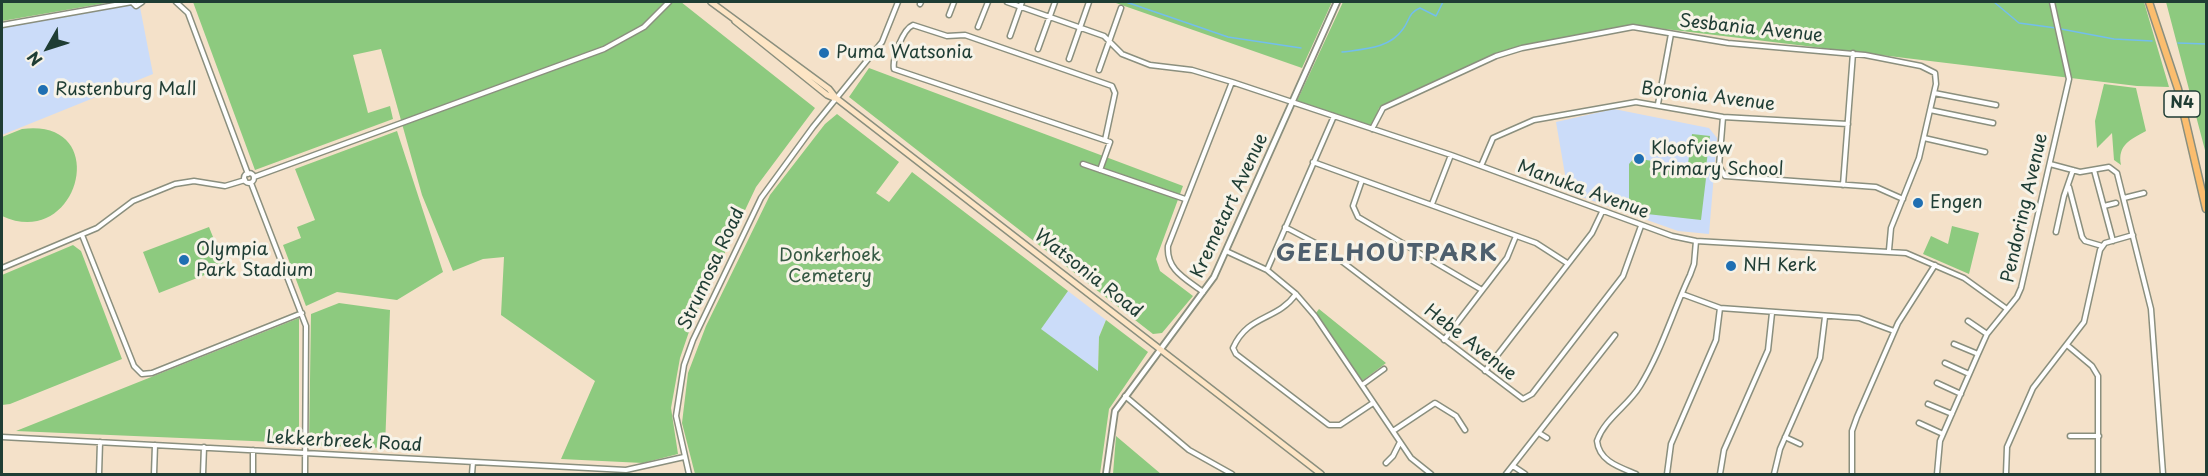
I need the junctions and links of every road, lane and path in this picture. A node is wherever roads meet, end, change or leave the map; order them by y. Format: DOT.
graph roads {
  1 [pos="132,2"];
  2 [pos="142,2"];
  3 [pos="176,2"];
  4 [pos="669,2"];
  5 [pos="711,2"];
  6 [pos="898,2"];
  7 [pos="954,2"];
  8 [pos="988,2"];
  9 [pos="1007,2"];
  10 [pos="1055,2"];
  11 [pos="1089,2"];
  12 [pos="1337,2"];
  13 [pos="2052,2"];
  14 [pos="2149,2"];
  15 [pos="1021,4"];
  16 [pos="1121,8"];
  17 [pos="949,15"];
  18 [pos="1050,17"];
  19 [pos="2,25"];
  20 [pos="978,27"];
  21 [pos="1080,28"];
  22 [pos="1671,34"];
  23 [pos="1010,36"];
  24 [pos="1110,41"];
  25 [pos="1038,49"];
  26 [pos="1853,53"];
  27 [pos="1069,59"];
  28 [pos="1099,70"];
  29 [pos="1232,82"];
  30 [pos="1934,93"];
  31 [pos="836,98"];
  32 [pos="1292,103"];
  33 [pos="1658,104"];
  34 [pos="1996,105"];
  35 [pos="1930,110"];
  36 [pos="1334,116"];
  37 [pos="1723,117"];
  38 [pos="1993,123"];
  39 [pos="1848,124"];
  40 [pos="1372,129"];
  41 [pos="1924,138"];
  42 [pos="1105,140"];
  43 [pos="1985,152"];
  44 [pos="1451,155"];
  45 [pos="1313,162"];
  46 [pos="1083,164"];
  47 [pos="2050,164"];
  48 [pos="1481,166"];
  49 [pos="1100,170"];
  50 [pos="2073,170"];
  51 [pos="2094,170"];
  52 [pos="248,174"];
  53 [pos="254,177"];
  54 [pos="245,180"];
  55 [pos="1362,180"];
  56 [pos="251,183"];
  57 [pos="1844,185"];
  58 [pos="2069,187"];
  59 [pos="2144,193"];
  60 [pos="2124,198"];
  61 [pos="1185,199"];
  62 [pos="1903,199"];
  63 [pos="2116,203"];
  64 [pos="1432,204"];
  65 [pos="2104,206"];
  66 [pos="2206,209"];
  67 [pos="1602,212"];
  68 [pos="1641,226"];
  69 [pos="1285,227"];
  70 [pos="2056,232"];
  71 [pos="82,235"];
  72 [pos="2133,235"];
  73 [pos="1516,236"];
  74 [pos="1696,241"];
  75 [pos="2113,241"];
  76 [pos="2102,246"];
  77 [pos="1889,250"];
  78 [pos="1226,251"];
  79 [pos="1567,264"];
  80 [pos="1935,265"];
  81 [pos="2,268"];
  82 [pos="1267,270"];
  83 [pos="1482,290"];
  84 [pos="1204,293"];
  85 [pos="1296,294"];
  86 [pos="1682,294"];
  87 [pos="1720,308"];
  88 [pos="2007,309"];
  89 [pos="302,313"];
  90 [pos="1772,313"];
  91 [pos="1826,317"];
  92 [pos="1968,321"];
  93 [pos="1894,332"];
  94 [pos="1987,334"];
  95 [pos="1615,335"];
  96 [pos="1444,340"];
  97 [pos="1954,344"];
  98 [pos="2067,345"];
  99 [pos="1159,350"];
  100 [pos="1978,354"];
  101 [pos="1945,363"];
  102 [pos="1384,369"];
  103 [pos="1485,371"];
  104 [pos="1969,374"];
  105 [pos="1936,383"];
  106 [pos="1362,386"];
  107 [pos="1960,394"];
  108 [pos="1124,395"];
  109 [pos="1373,403"];
  110 [pos="1928,404"];
  111 [pos="1952,414"];
  112 [pos="1919,423"];
  113 [pos="1465,430"];
  114 [pos="1393,431"];
  115 [pos="1539,433"];
  116 [pos="1943,434"];
  117 [pos="2070,436"];
  118 [pos="2099,436"];
  119 [pos="2,437"];
  120 [pos="1785,437"];
  121 [pos="1547,438"];
  122 [pos="100,442"];
  123 [pos="1400,442"];
  124 [pos="1800,444"];
  125 [pos="154,445"];
  126 [pos="204,447"];
  127 [pos="253,450"];
  128 [pos="305,453"];
  129 [pos="684,457"];
  130 [pos="473,462"];
  131 [pos="1386,463"];
  132 [pos="1513,466"];
  133 [pos="99,474"];
  134 [pos="154,474"];
  135 [pos="203,474"];
  136 [pos="253,474"];
  137 [pos="305,474"];
  138 [pos="472,474"];
  139 [pos="689,474"];
  140 [pos="1106,474"];
  141 [pos="1232,474"];
  142 [pos="1321,474"];
  143 [pos="1431,474"];
  144 [pos="1506,474"];
  145 [pos="1525,474"];
  146 [pos="1636,474"];
  147 [pos="1667,474"];
  148 [pos="1720,474"];
  149 [pos="1774,474"];
  150 [pos="1852,474"];
  151 [pos="1937,474"];
  152 [pos="2006,474"];
  153 [pos="2098,474"];
  154 [pos="2163,474"];
  1 -- 2 [label="street"];
  1 -- 19 [label="street"];
  3 -- 52 [label="street"];
  4 -- 53 [label="street"];
  5 -- 31 [label="main road, Watsonia Road"];
  6 -- 31 [label="street, Strumosa Road"];
  7 -- 17 [label="street"];
  8 -- 20 [label="street"];
  9 -- 15 [label="street, Manuka Avenue"];
  10 -- 18 [label="street"];
  11 -- 21 [label="street"];
  12 -- 32 [label="street, Kremetart Avenue"];
  13 -- 47 [label="street, Pendoring Avenue"];
  14 -- 66 [label="highway, N4"];
  15 -- 18 [label="street, Manuka Avenue"];
  15 -- 23 [label="street"];
  16 -- 24 [label="street"];
  18 -- 21 [label="street, Manuka Avenue"];
  18 -- 25 [label="street"];
  21 -- 24 [label="street, Manuka Avenue"];
  21 -- 27 [label="street"];
  22 -- 26 [label="street, Sesbania Avenue"];
  22 -- 33 [label="street"];
  22 -- 40 [label="street, Sesbania Avenue"];
  24 -- 28 [label="street"];
  24 -- 29 [label="street, Manuka Avenue"];
  26 -- 30 [label="street, Sesbania Avenue"];
  26 -- 39 [label="street"];
  29 -- 32 [label="street, Manuka Avenue"];
  29 -- 61 [label="street"];
  30 -- 34 [label="street"];
  30 -- 35 [label="street"];
  31 -- 99 [label="main road, Watsonia Road"];
  31 -- 129 [label="street, Strumosa Road"];
  32 -- 36 [label="street, Manuka Avenue"];
  32 -- 78 [label="street, Kremetart Avenue"];
  33 -- 37 [label="street, Boronia Avenue"];
  33 -- 48 [label="street, Boronia Avenue"];
  35 -- 38 [label="street"];
  35 -- 41 [label="street"];
  36 -- 40 [label="street, Manuka Avenue"];
  36 -- 45 [label="street"];
  37 -- 39 [label="street, Boronia Avenue"];
  37 -- 57 [label="street"];
  39 -- 57 [label="street"];
  40 -- 44 [label="street, Manuka Avenue"];
  41 -- 43 [label="street"];
  41 -- 62 [label="street"];
  42 -- 42 [label="street"];
  42 -- 49 [label="street"];
  44 -- 48 [label="street, Manuka Avenue"];
  44 -- 64 [label="street"];
  45 -- 55 [label="street"];
  45 -- 69 [label="street"];
  46 -- 49 [label="street"];
  47 -- 50 [label="street"];
  47 -- 88 [label="street, Pendoring Avenue"];
  48 -- 67 [label="street, Manuka Avenue"];
  49 -- 61 [label="street"];
  50 -- 51 [label="street"];
  50 -- 58 [label="street"];
  51 -- 60 [label="street"];
  51 -- 65 [label="street"];
  52 -- 53 [label="street"];
  52 -- 54 [label="street"];
  53 -- 56 [label="street"];
  54 -- 56 [label="street"];
  54 -- 71 [label="street"];
  55 -- 64 [label="street"];
  55 -- 83 [label="street"];
  56 -- 89 [label="street"];
  57 -- 62 [label="street"];
  58 -- 70 [label="street"];
  58 -- 76 [label="street"];
  59 -- 60 [label="street"];
  60 -- 72 [label="street"];
  61 -- 84 [label="street"];
  62 -- 77 [label="street"];
  63 -- 65 [label="street"];
  64 -- 73 [label="street"];
  65 -- 75 [label="street"];
  67 -- 68 [label="street, Manuka Avenue"];
  67 -- 79 [label="street"];
  68 -- 74 [label="street, Manuka Avenue"];
  68 -- 103 [label="street, Hebe Avenue"];
  69 -- 82 [label="street"];
  69 -- 96 [label="street, Hebe Avenue"];
  71 -- 81 [label="street"];
  71 -- 89 [label="street"];
  72 -- 75 [label="street"];
  72 -- 154 [label="street"];
  73 -- 79 [label="street"];
  73 -- 83 [label="street"];
  74 -- 77 [label="street, Manuka Avenue"];
  74 -- 86 [label="street"];
  75 -- 76 [label="street"];
  76 -- 98 [label="street"];
  77 -- 80 [label="street, Manuka Avenue"];
  78 -- 82 [label="street"];
  78 -- 84 [label="street, Kremetart Avenue"];
  79 -- 103 [label="street"];
  80 -- 88 [label="street, Manuka Avenue"];
  80 -- 93 [label="street"];
  82 -- 85 [label="street"];
  83 -- 96 [label="street"];
  84 -- 99 [label="street, Kremetart Avenue"];
  85 -- 106 [label="street"];
  85 -- 109 [label="street"];
  86 -- 87 [label="street"];
  86 -- 146 [label="street"];
  87 -- 90 [label="street"];
  87 -- 147 [label="street"];
  88 -- 94 [label="street, Pendoring Avenue"];
  89 -- 128 [label="street"];
  90 -- 91 [label="street"];
  90 -- 148 [label="street"];
  91 -- 93 [label="street"];
  91 -- 120 [label="street"];
  92 -- 94 [label="street"];
  93 -- 150 [label="street"];
  94 -- 100 [label="street, Pendoring Avenue"];
  95 -- 115 [label="street"];
  96 -- 103 [label="street, Hebe Avenue"];
  97 -- 100 [label="street"];
  98 -- 118 [label="street"];
  98 -- 152 [label="street"];
  99 -- 108 [label="street, Kremetart Avenue"];
  99 -- 142 [label="main road, Watsonia Road"];
  100 -- 104 [label="street, Pendoring Avenue"];
  101 -- 104 [label="street"];
  102 -- 106 [label="street"];
  104 -- 107 [label="street, Pendoring Avenue"];
  105 -- 107 [label="street"];
  106 -- 109 [label="street"];
  107 -- 111 [label="street, Pendoring Avenue"];
  108 -- 140 [label="street, Kremetart Avenue"];
  108 -- 141 [label="street"];
  109 -- 114 [label="street"];
  110 -- 111 [label="street"];
  111 -- 116 [label="street, Pendoring Avenue"];
  112 -- 116 [label="street"];
  113 -- 114 [label="street"];
  114 -- 123 [label="street"];
  115 -- 121 [label="street"];
  115 -- 132 [label="street"];
  116 -- 151 [label="street, Pendoring Avenue"];
  117 -- 118 [label="street"];
  118 -- 153 [label="street"];
  119 -- 122 [label="street, Lekkerbreek Road"];
  120 -- 124 [label="street"];
  120 -- 149 [label="street"];
  122 -- 125 [label="street, Lekkerbreek Road"];
  122 -- 133 [label="street"];
  123 -- 131 [label="street"];
  123 -- 143 [label="street"];
  125 -- 126 [label="street, Lekkerbreek Road"];
  125 -- 134 [label="street"];
  126 -- 127 [label="street, Lekkerbreek Road"];
  126 -- 135 [label="street"];
  127 -- 128 [label="street, Lekkerbreek Road"];
  127 -- 136 [label="street"];
  128 -- 130 [label="street, Lekkerbreek Road"];
  128 -- 137 [label="street"];
  129 -- 130 [label="street, Lekkerbreek Road"];
  129 -- 139 [label="street, Strumosa Road"];
  130 -- 138 [label="street"];
  132 -- 144 [label="street"];
  132 -- 145 [label="street"];
}
